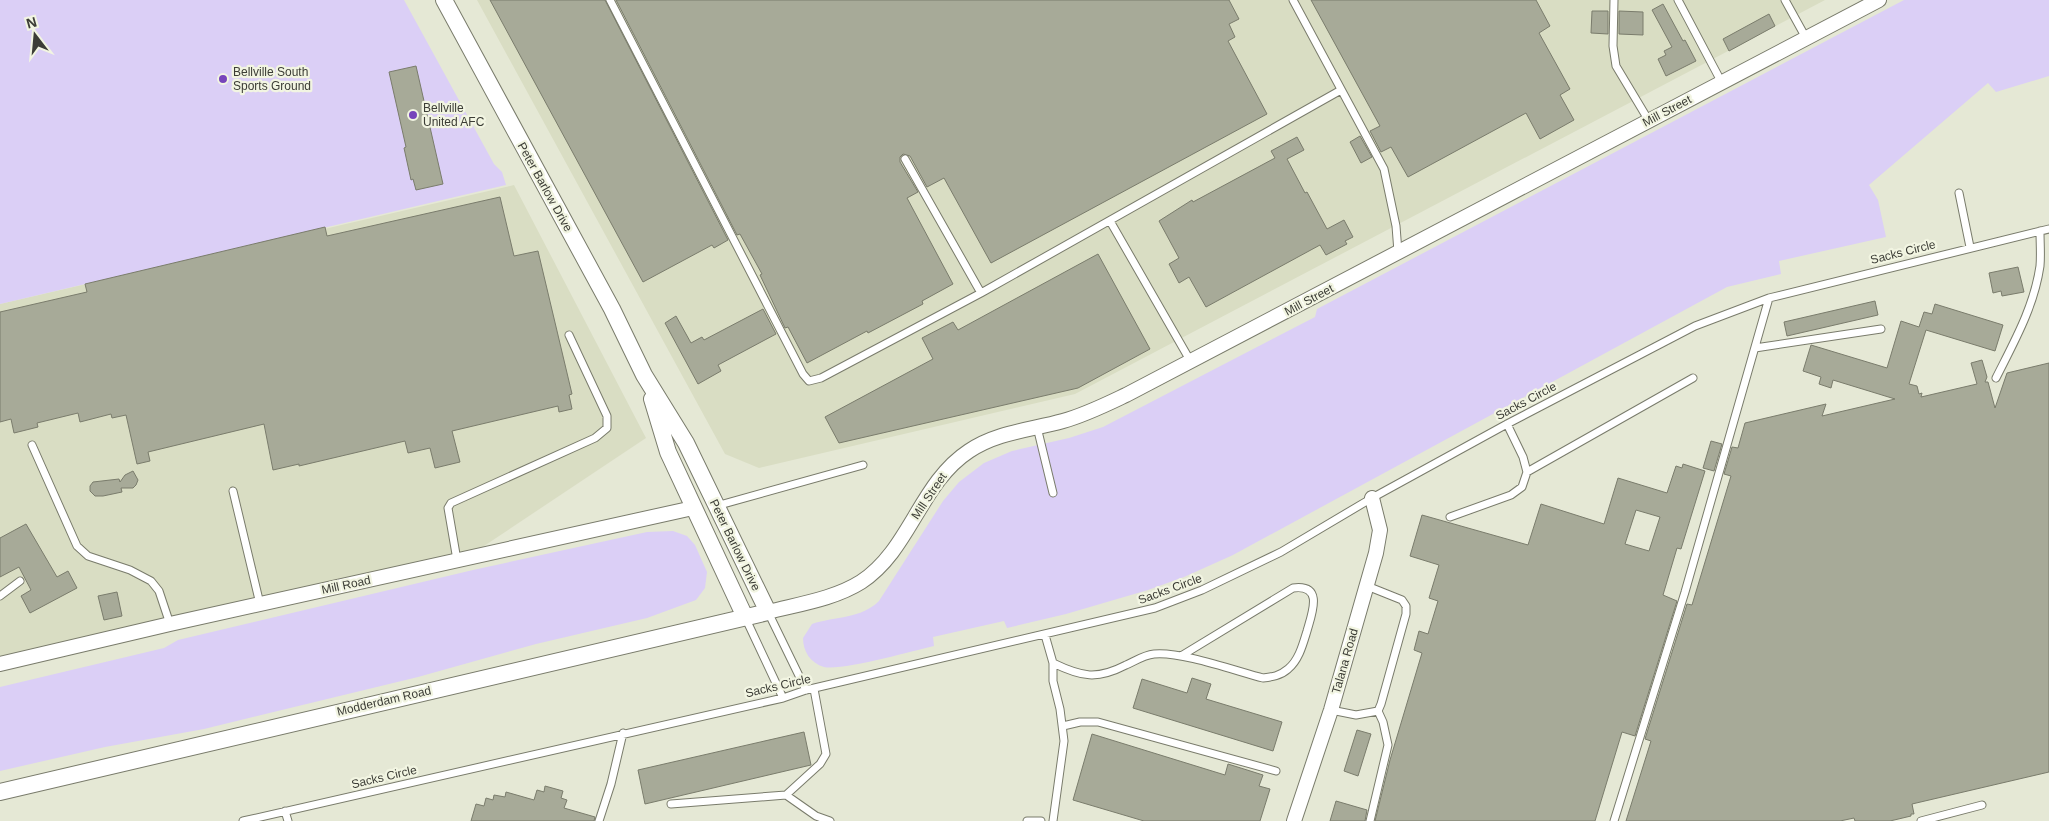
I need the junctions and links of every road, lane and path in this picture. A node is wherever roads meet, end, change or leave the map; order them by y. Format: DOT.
graph roads {
  1 [pos="444,0"];
  2 [pos="610,0"];
  3 [pos="1293,0"];
  4 [pos="1614,0"];
  5 [pos="1678,0"];
  6 [pos="1785,0"];
  7 [pos="1879,0"];
  8 [pos="1806,38"];
  9 [pos="1722,83"];
  10 [pos="1341,90"];
  11 [pos="1649,120"];
  12 [pos="905,159"];
  13 [pos="1959,193"];
  14 [pos="1110,221"];
  15 [pos="2049,229"];
  16 [pos="2040,231"];
  17 [pos="1970,247"];
  18 [pos="1398,252"];
  19 [pos="981,293"];
  20 [pos="1769,298"];
  21 [pos="1881,329"];
  22 [pos="569,335"];
  23 [pos="1755,348"];
  24 [pos="1191,362"];
  25 [pos="644,375"];
  26 [pos="1693,378"];
  27 [pos="1996,378"];
  28 [pos="1507,424"];
  29 [pos="1037,427"];
  30 [pos="32,445"];
  31 [pos="863,465"];
  32 [pos="1527,472"];
  33 [pos="233,491"];
  34 [pos="1053,492"];
  35 [pos="1372,498"];
  36 [pos="716,506"];
  37 [pos="693,508"];
  38 [pos="1450,517"];
  39 [pos="457,560"];
  40 [pos="20,581"];
  41 [pos="1367,586"];
  42 [pos="0,596"];
  43 [pos="260,604"];
  44 [pos="768,612"];
  45 [pos="745,617"];
  46 [pos="170,624"];
  47 [pos="1045,635"];
  48 [pos="1181,656"];
  49 [pos="1053,663"];
  50 [pos="0,664"];
  51 [pos="806,690"];
  52 [pos="814,690"];
  53 [pos="783,698"];
  54 [pos="1331,710"];
  55 [pos="1378,711"];
  56 [pos="1063,726"];
  57 [pos="623,733"];
  58 [pos="1276,771"];
  59 [pos="0,792"];
  60 [pos="786,795"];
  61 [pos="671,804"];
  62 [pos="1982,805"];
  63 [pos="285,811"];
  64 [pos="243,821"];
  65 [pos="288,821"];
  66 [pos="599,821"];
  67 [pos="830,821"];
  68 [pos="1027,821"];
  69 [pos="1041,821"];
  70 [pos="1054,821"];
  71 [pos="1294,821"];
  72 [pos="1370,821"];
  73 [pos="1614,821"];
  74 [pos="1922,821"];
  1 -- 25 [label="street, Peter Barlow Drive"];
  2 -- 19 [label="lane"];
  3 -- 10 [label="lane"];
  4 -- 11 [label="lane"];
  5 -- 9 [label="lane"];
  6 -- 8 [label="lane"];
  7 -- 8 [label="street, Mill Street"];
  8 -- 9 [label="street, Mill Street"];
  9 -- 11 [label="street, Mill Street"];
  10 -- 14 [label="lane"];
  10 -- 18 [label="lane"];
  11 -- 18 [label="street, Mill Street"];
  12 -- 19 [label="lane"];
  13 -- 17 [label="lane"];
  14 -- 19 [label="lane"];
  14 -- 24 [label="lane"];
  15 -- 16 [label="lane, Sacks Circle"];
  16 -- 17 [label="lane, Sacks Circle"];
  16 -- 27 [label="lane"];
  17 -- 20 [label="lane, Sacks Circle"];
  18 -- 24 [label="street, Mill Street"];
  20 -- 23 [label="lane"];
  20 -- 28 [label="lane, Sacks Circle"];
  21 -- 23 [label="lane"];
  22 -- 39 [label="lane"];
  23 -- 73 [label="lane"];
  24 -- 29 [label="street, Mill Street"];
  25 -- 36 [label="street, Peter Barlow Drive"];
  25 -- 37 [label="street, Peter Barlow Drive"];
  26 -- 32 [label="lane"];
  28 -- 32 [label="lane"];
  28 -- 35 [label="lane, Sacks Circle"];
  29 -- 34 [label="lane"];
  29 -- 44 [label="street, Mill Street"];
  30 -- 46 [label="lane"];
  31 -- 36 [label="lane"];
  32 -- 38 [label="lane"];
  33 -- 43 [label="lane"];
  35 -- 41 [label="street, Talana Road"];
  35 -- 47 [label="lane, Sacks Circle"];
  36 -- 44 [label="street, Peter Barlow Drive"];
  37 -- 39 [label="street, Mill Road"];
  37 -- 45 [label="street, Peter Barlow Drive"];
  39 -- 43 [label="street, Mill Road"];
  40 -- 42 [label="lane"];
  41 -- 54 [label="street, Talana Road"];
  41 -- 55 [label="lane"];
  43 -- 46 [label="street, Mill Road"];
  44 -- 45 [label="street, Modderdam Road"];
  44 -- 51 [label="lane, Peter Barlow Drive"];
  45 -- 53 [label="lane, Peter Barlow Drive"];
  45 -- 59 [label="street, Modderdam Road"];
  46 -- 50 [label="street, Mill Road"];
  47 -- 49 [label="lane"];
  47 -- 52 [label="lane, Sacks Circle"];
  48 -- 48 [label="lane"];
  48 -- 49 [label="lane"];
  49 -- 56 [label="lane"];
  51 -- 52 [label="lane, Sacks Circle"];
  51 -- 53 [label="lane, Sacks Circle"];
  52 -- 60 [label="lane"];
  53 -- 57 [label="lane, Sacks Circle"];
  54 -- 55 [label="lane"];
  54 -- 71 [label="street, Talana Road"];
  55 -- 72 [label="lane"];
  56 -- 58 [label="lane"];
  56 -- 70 [label="lane"];
  57 -- 63 [label="lane, Sacks Circle"];
  57 -- 66 [label="lane"];
  60 -- 61 [label="lane"];
  60 -- 67 [label="lane"];
  62 -- 74 [label="lane"];
  63 -- 64 [label="lane, Sacks Circle"];
  63 -- 65 [label="lane"];
  68 -- 69 [label="lane"];
}
